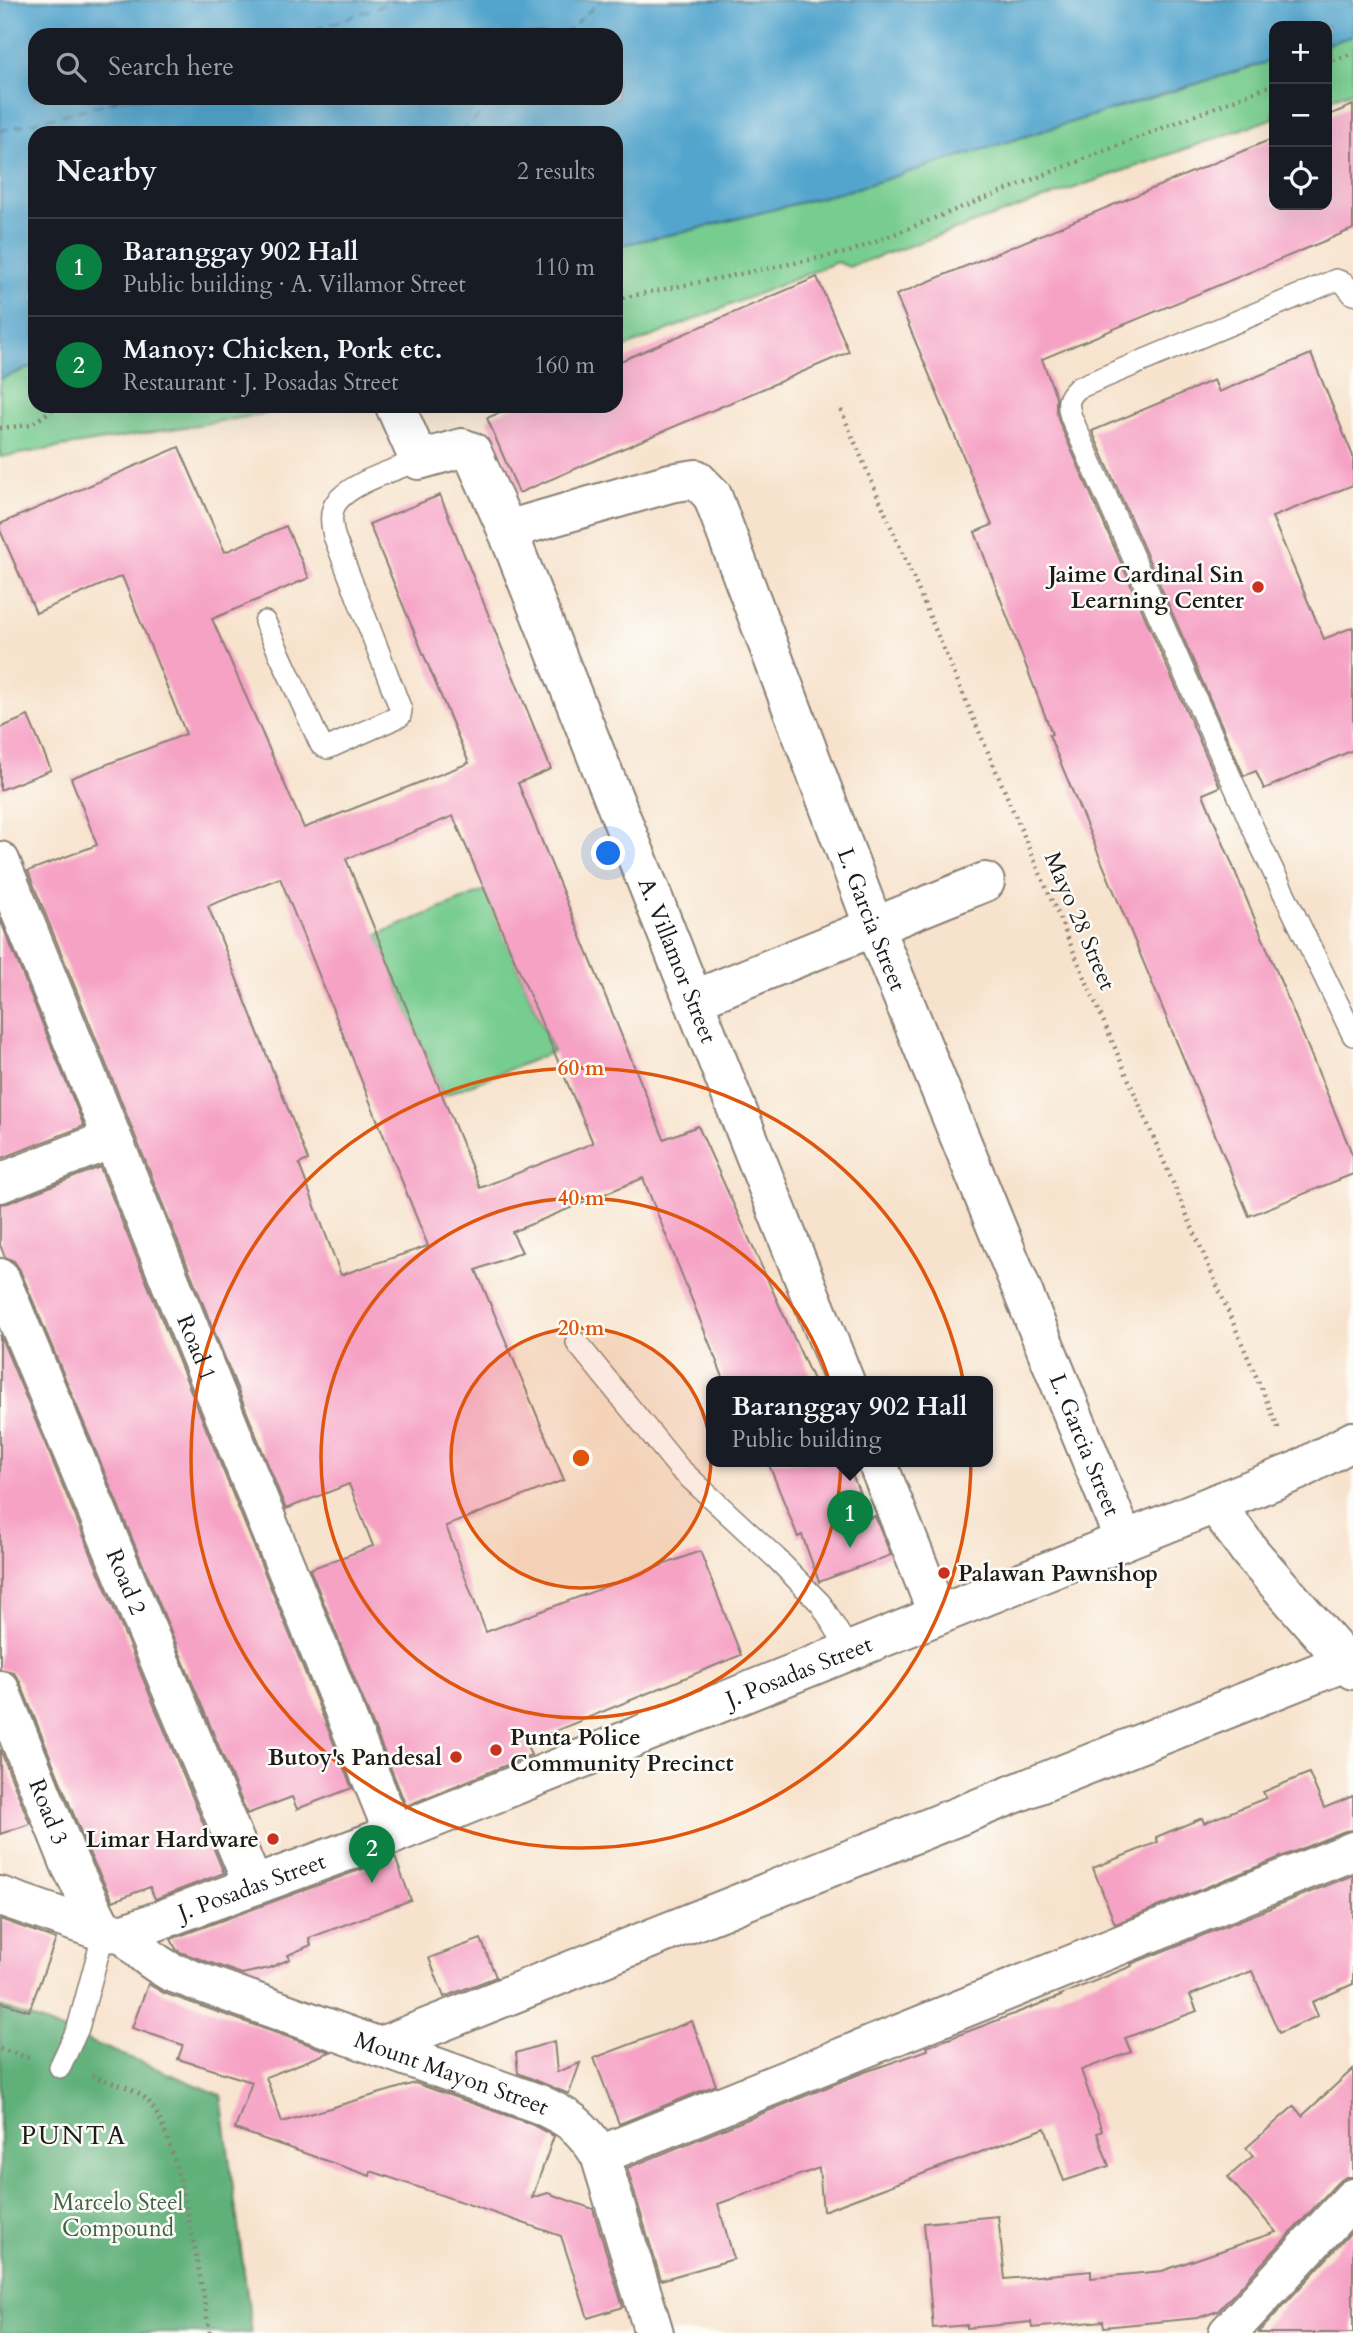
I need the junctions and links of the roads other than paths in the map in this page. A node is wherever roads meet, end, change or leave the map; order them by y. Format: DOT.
graph roads {
  1 [pos="1353,295"];
  2 [pos="398,413"];
  3 [pos="419,460"];
  4 [pos="507,530"];
  5 [pos="265,622"];
  6 [pos="0,861"];
  7 [pos="985,882"];
  8 [pos="874,927"];
  9 [pos="692,1000"];
  10 [pos="1353,1035"];
  11 [pos="111,1139"];
  12 [pos="0,1183"];
  13 [pos="0,1278"];
  14 [pos="577,1343"];
  15 [pos="843,1376"];
  16 [pos="1353,1441"];
  17 [pos="879,1467"];
  18 [pos="1215,1504"];
  19 [pos="1124,1540"];
  20 [pos="938,1615"];
  21 [pos="850,1652"];
  22 [pos="1349,1666"];
  23 [pos="0,1690"];
  24 [pos="394,1834"];
  25 [pos="1353,1851"];
  26 [pos="253,1885"];
  27 [pos="0,1896"];
  28 [pos="114,1932"];
  29 [pos="379,2047"];
  30 [pos="60,2067"];
  31 [pos="600,2155"];
  32 [pos="1353,2197"];
  33 [pos="654,2333"];
  34 [pos="1228,2333"];
  1 -- 10 [label="lane"];
  2 -- 3 [label="street"];
  3 -- 4 [label="street, A. Villamor Street"];
  3 -- 5 [label="lane"];
  4 -- 8 [label="street, L. Garcia Street"];
  4 -- 9 [label="street, A. Villamor Street"];
  6 -- 11 [label="street, Road 1"];
  7 -- 8 [label="street"];
  8 -- 9 [label="street"];
  8 -- 19 [label="street, L. Garcia Street"];
  9 -- 15 [label="street, A. Villamor Street"];
  11 -- 12 [label="street"];
  11 -- 24 [label="street, Road 1"];
  13 -- 26 [label="street, Road 2"];
  14 -- 21 [label="lane"];
  16 -- 18 [label="street, J. Posadas Street"];
  17 -- 20 [label="street"];
  18 -- 19 [label="street, J. Posadas Street"];
  18 -- 22 [label="street"];
  19 -- 20 [label="street, J. Posadas Street"];
  20 -- 21 [label="street, J. Posadas Street"];
  21 -- 24 [label="street, J. Posadas Street"];
  22 -- 29 [label="street"];
  23 -- 28 [label="street, Road 3"];
  24 -- 26 [label="street, J. Posadas Street"];
  25 -- 31 [label="street"];
  26 -- 28 [label="street, J. Posadas Street"];
  27 -- 28 [label="street"];
  28 -- 29 [label="street, Mount Mayon Street"];
  28 -- 30 [label="lane"];
  29 -- 31 [label="street, Mount Mayon Street"];
  31 -- 33 [label="street, Mount Mayon Street"];
  32 -- 34 [label="street"];
}
